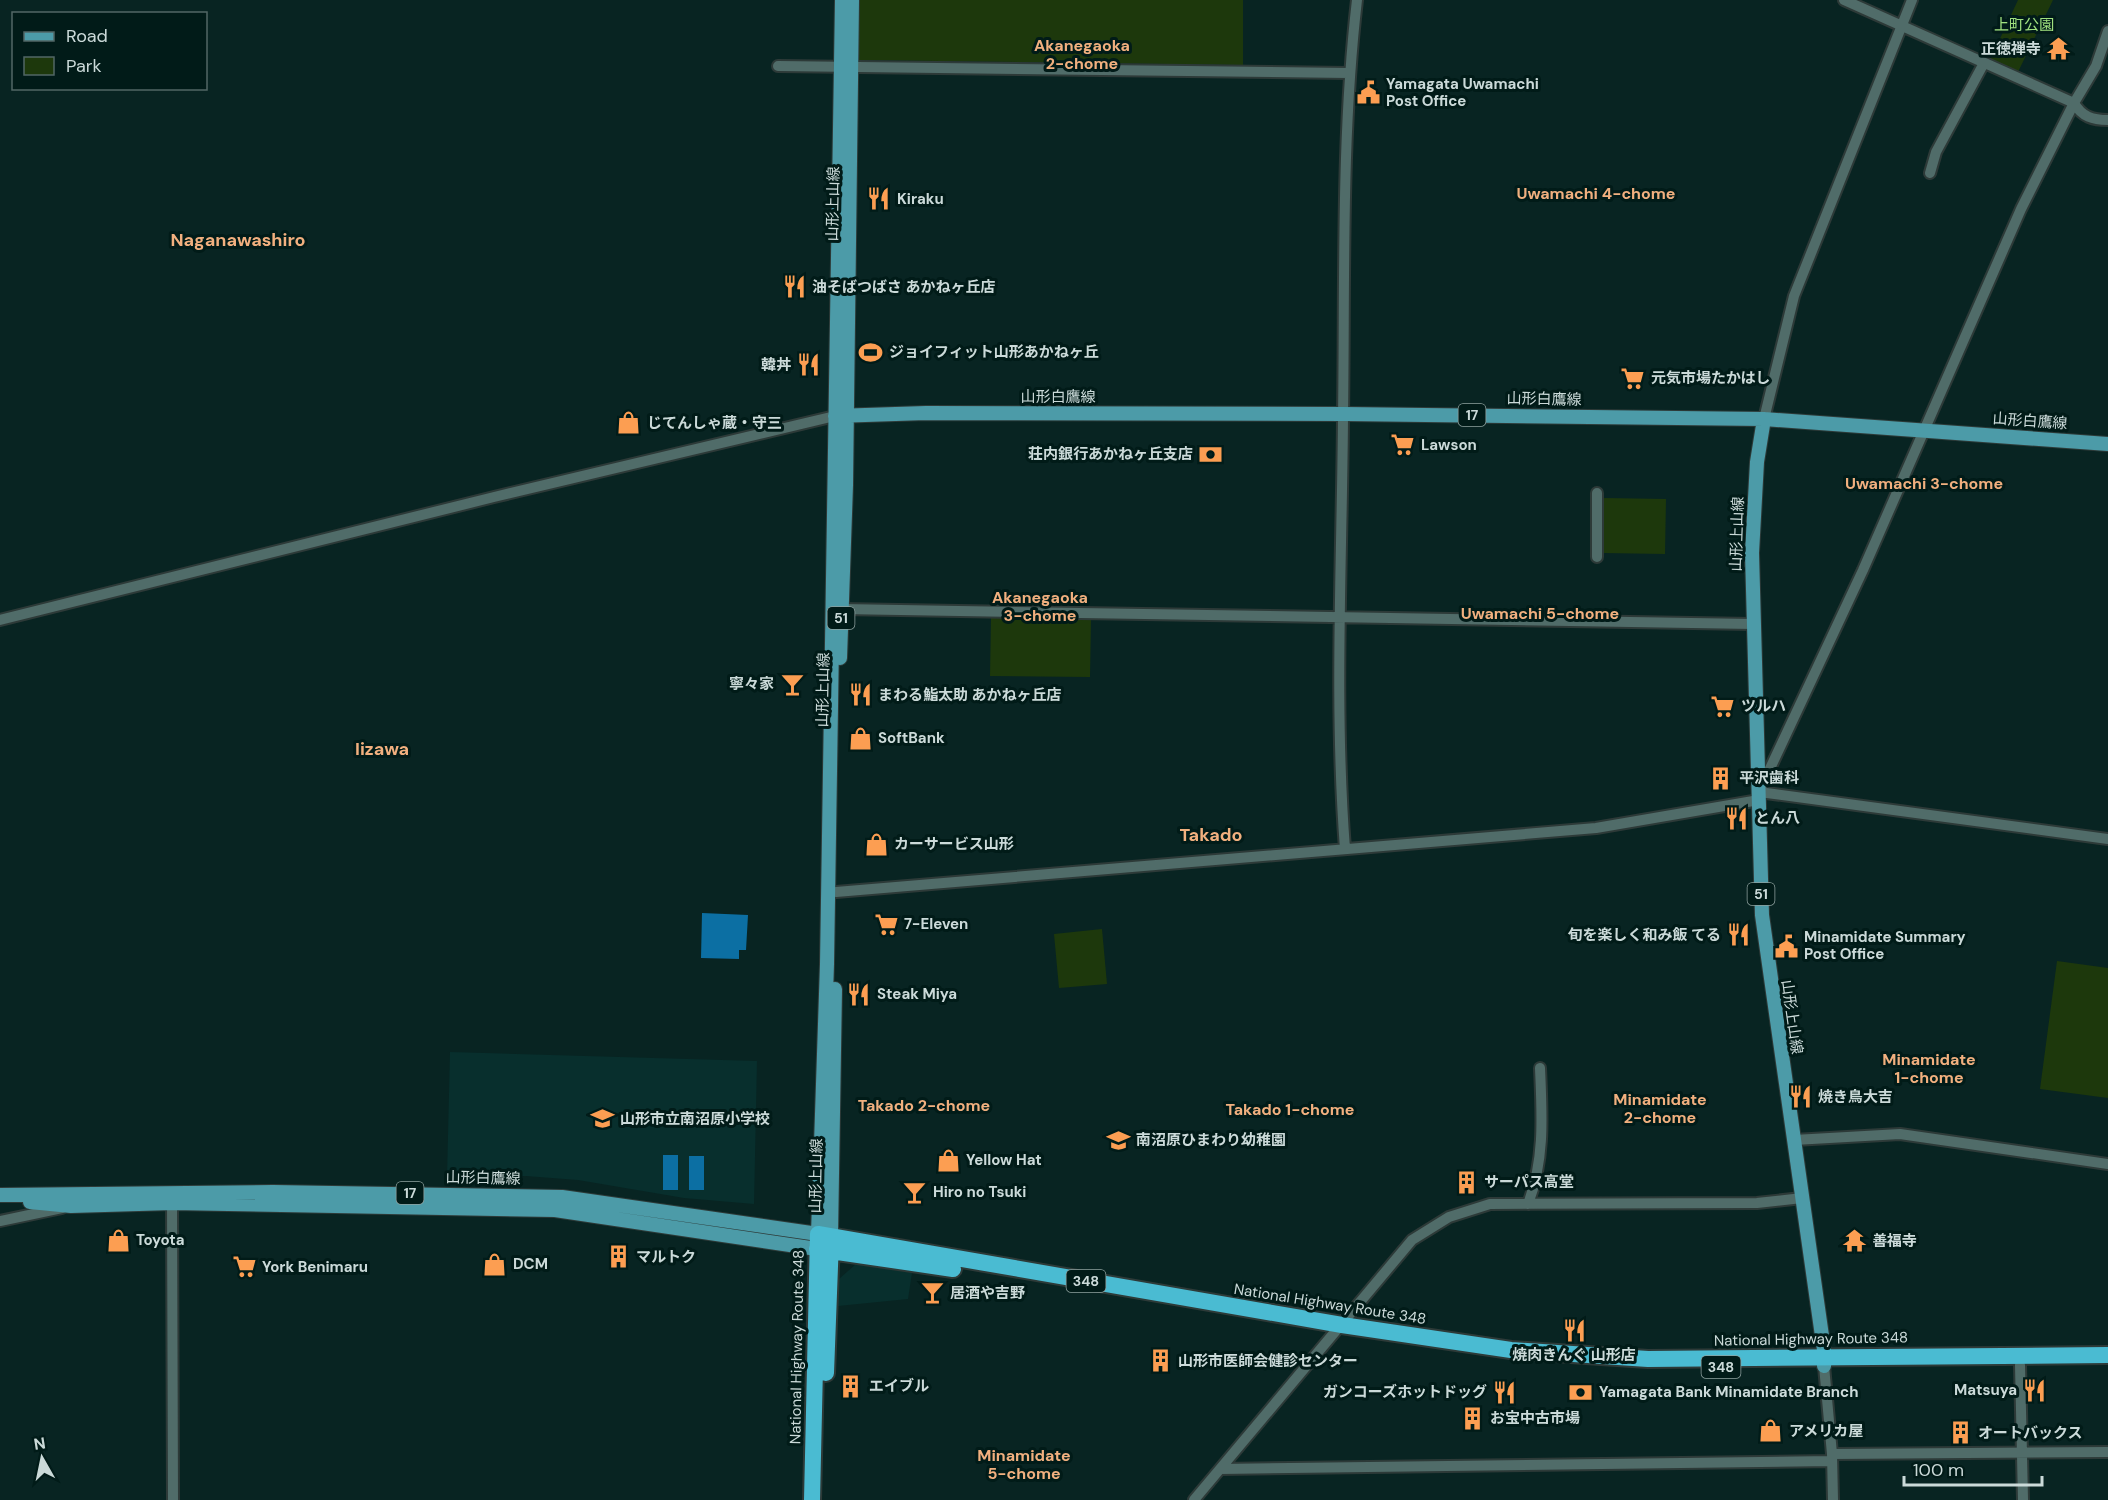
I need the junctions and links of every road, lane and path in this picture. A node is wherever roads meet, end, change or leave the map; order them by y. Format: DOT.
graph roads {
  1 [pos="842,0"];
  2 [pos="852,0"];
  3 [pos="1357,0"];
  4 [pos="1844,0"];
  5 [pos="1912,0"];
  6 [pos="1901,27"];
  7 [pos="2108,30"];
  8 [pos="1984,63"];
  9 [pos="778,66"];
  10 [pos="846,67"];
  11 [pos="1349,73"];
  12 [pos="2074,103"];
  13 [pos="2108,120"];
  14 [pos="1930,173"];
  15 [pos="1344,414"];
  16 [pos="841,415"];
  17 [pos="1764,419"];
  18 [pos="1923,430"];
  19 [pos="2108,444"];
  20 [pos="1597,493"];
  21 [pos="1597,557"];
  22 [pos="841,609"];
  23 [pos="1340,616"];
  24 [pos="0,620"];
  25 [pos="1753,624"];
  26 [pos="1759,796"];
  27 [pos="2108,839"];
  28 [pos="1345,849"];
  29 [pos="836,892"];
  30 [pos="1540,1068"];
  31 [pos="1794,1140"];
  32 [pos="2108,1164"];
  33 [pos="0,1197"];
  34 [pos="172,1197"];
  35 [pos="1802,1198"];
  36 [pos="1528,1204"];
  37 [pos="71,1206"];
  38 [pos="0,1221"];
  39 [pos="824,1242"];
  40 [pos="1339,1329"];
  41 [pos="2108,1355"];
  42 [pos="1824,1361"];
  43 [pos="2108,1363"];
  44 [pos="2020,1365"];
  45 [pos="2108,1452"];
  46 [pos="2023,1454"];
  47 [pos="1832,1457"];
  48 [pos="1220,1469"];
  49 [pos="173,1500"];
  50 [pos="812,1500"];
  51 [pos="821,1500"];
  52 [pos="1194,1500"];
  53 [pos="1833,1500"];
  54 [pos="2023,1500"];
  1 -- 10 [label="main road, 山形上山線 / 51"];
  2 -- 10 [label="main road, 山形上山線 / 51"];
  3 -- 11 [label="street"];
  4 -- 6 [label="street"];
  5 -- 6 [label="street"];
  6 -- 8 [label="street"];
  6 -- 17 [label="street"];
  7 -- 12 [label="street"];
  8 -- 12 [label="street"];
  8 -- 14 [label="street"];
  9 -- 10 [label="street"];
  10 -- 11 [label="street"];
  10 -- 16 [label="main road, 山形上山線 / 51"];
  11 -- 15 [label="street"];
  12 -- 13 [label="street"];
  12 -- 18 [label="street"];
  15 -- 16 [label="main road, 山形白鷹線 / 17"];
  15 -- 17 [label="main road, 山形白鷹線 / 17"];
  15 -- 23 [label="street"];
  16 -- 22 [label="main road, 山形上山線 / 51"];
  16 -- 24 [label="street"];
  16 -- 39 [label="main road, 山形上山線 / 51"];
  17 -- 18 [label="main road, 山形白鷹線 / 17"];
  17 -- 25 [label="main road, 山形上山線 / 51"];
  18 -- 19 [label="main road, 山形白鷹線 / 17"];
  18 -- 26 [label="street"];
  20 -- 21 [label="street"];
  22 -- 23 [label="street"];
  22 -- 29 [label="main road, 山形上山線 / 51"];
  23 -- 25 [label="street"];
  23 -- 28 [label="street"];
  25 -- 26 [label="main road, 山形上山線 / 51"];
  26 -- 27 [label="street"];
  26 -- 28 [label="street"];
  26 -- 31 [label="main road, 山形上山線 / 51"];
  28 -- 29 [label="street"];
  29 -- 39 [label="main road, 山形上山線 / 51"];
  30 -- 36 [label="street"];
  31 -- 32 [label="street"];
  31 -- 35 [label="main road, 山形上山線 / 51"];
  33 -- 34 [label="main road, 山形白鷹線 / 17"];
  33 -- 37 [label="main road, 山形白鷹線 / 17"];
  34 -- 37 [label="main road, 山形白鷹線 / 17"];
  34 -- 39 [label="main road, 山形白鷹線 / 17"];
  34 -- 49 [label="street"];
  35 -- 36 [label="street"];
  35 -- 42 [label="main road, 山形上山線 / 51"];
  36 -- 40 [label="street"];
  37 -- 38 [label="street"];
  39 -- 40 [label="highway, National Highway Route 348 / 348"];
  39 -- 50 [label="highway, National Highway Route 348"];
  39 -- 51 [label="highway, National Highway Route 348"];
  40 -- 42 [label="highway, National Highway Route 348 / 348"];
  40 -- 48 [label="street"];
  41 -- 42 [label="highway, National Highway Route 348 / 348"];
  42 -- 44 [label="highway, National Highway Route 348 / 348"];
  42 -- 47 [label="street"];
  43 -- 44 [label="highway, National Highway Route 348 / 348"];
  44 -- 46 [label="street"];
  45 -- 46 [label="street"];
  46 -- 47 [label="street"];
  46 -- 54 [label="street"];
  47 -- 48 [label="street"];
  47 -- 53 [label="street"];
  48 -- 52 [label="street"];
}
